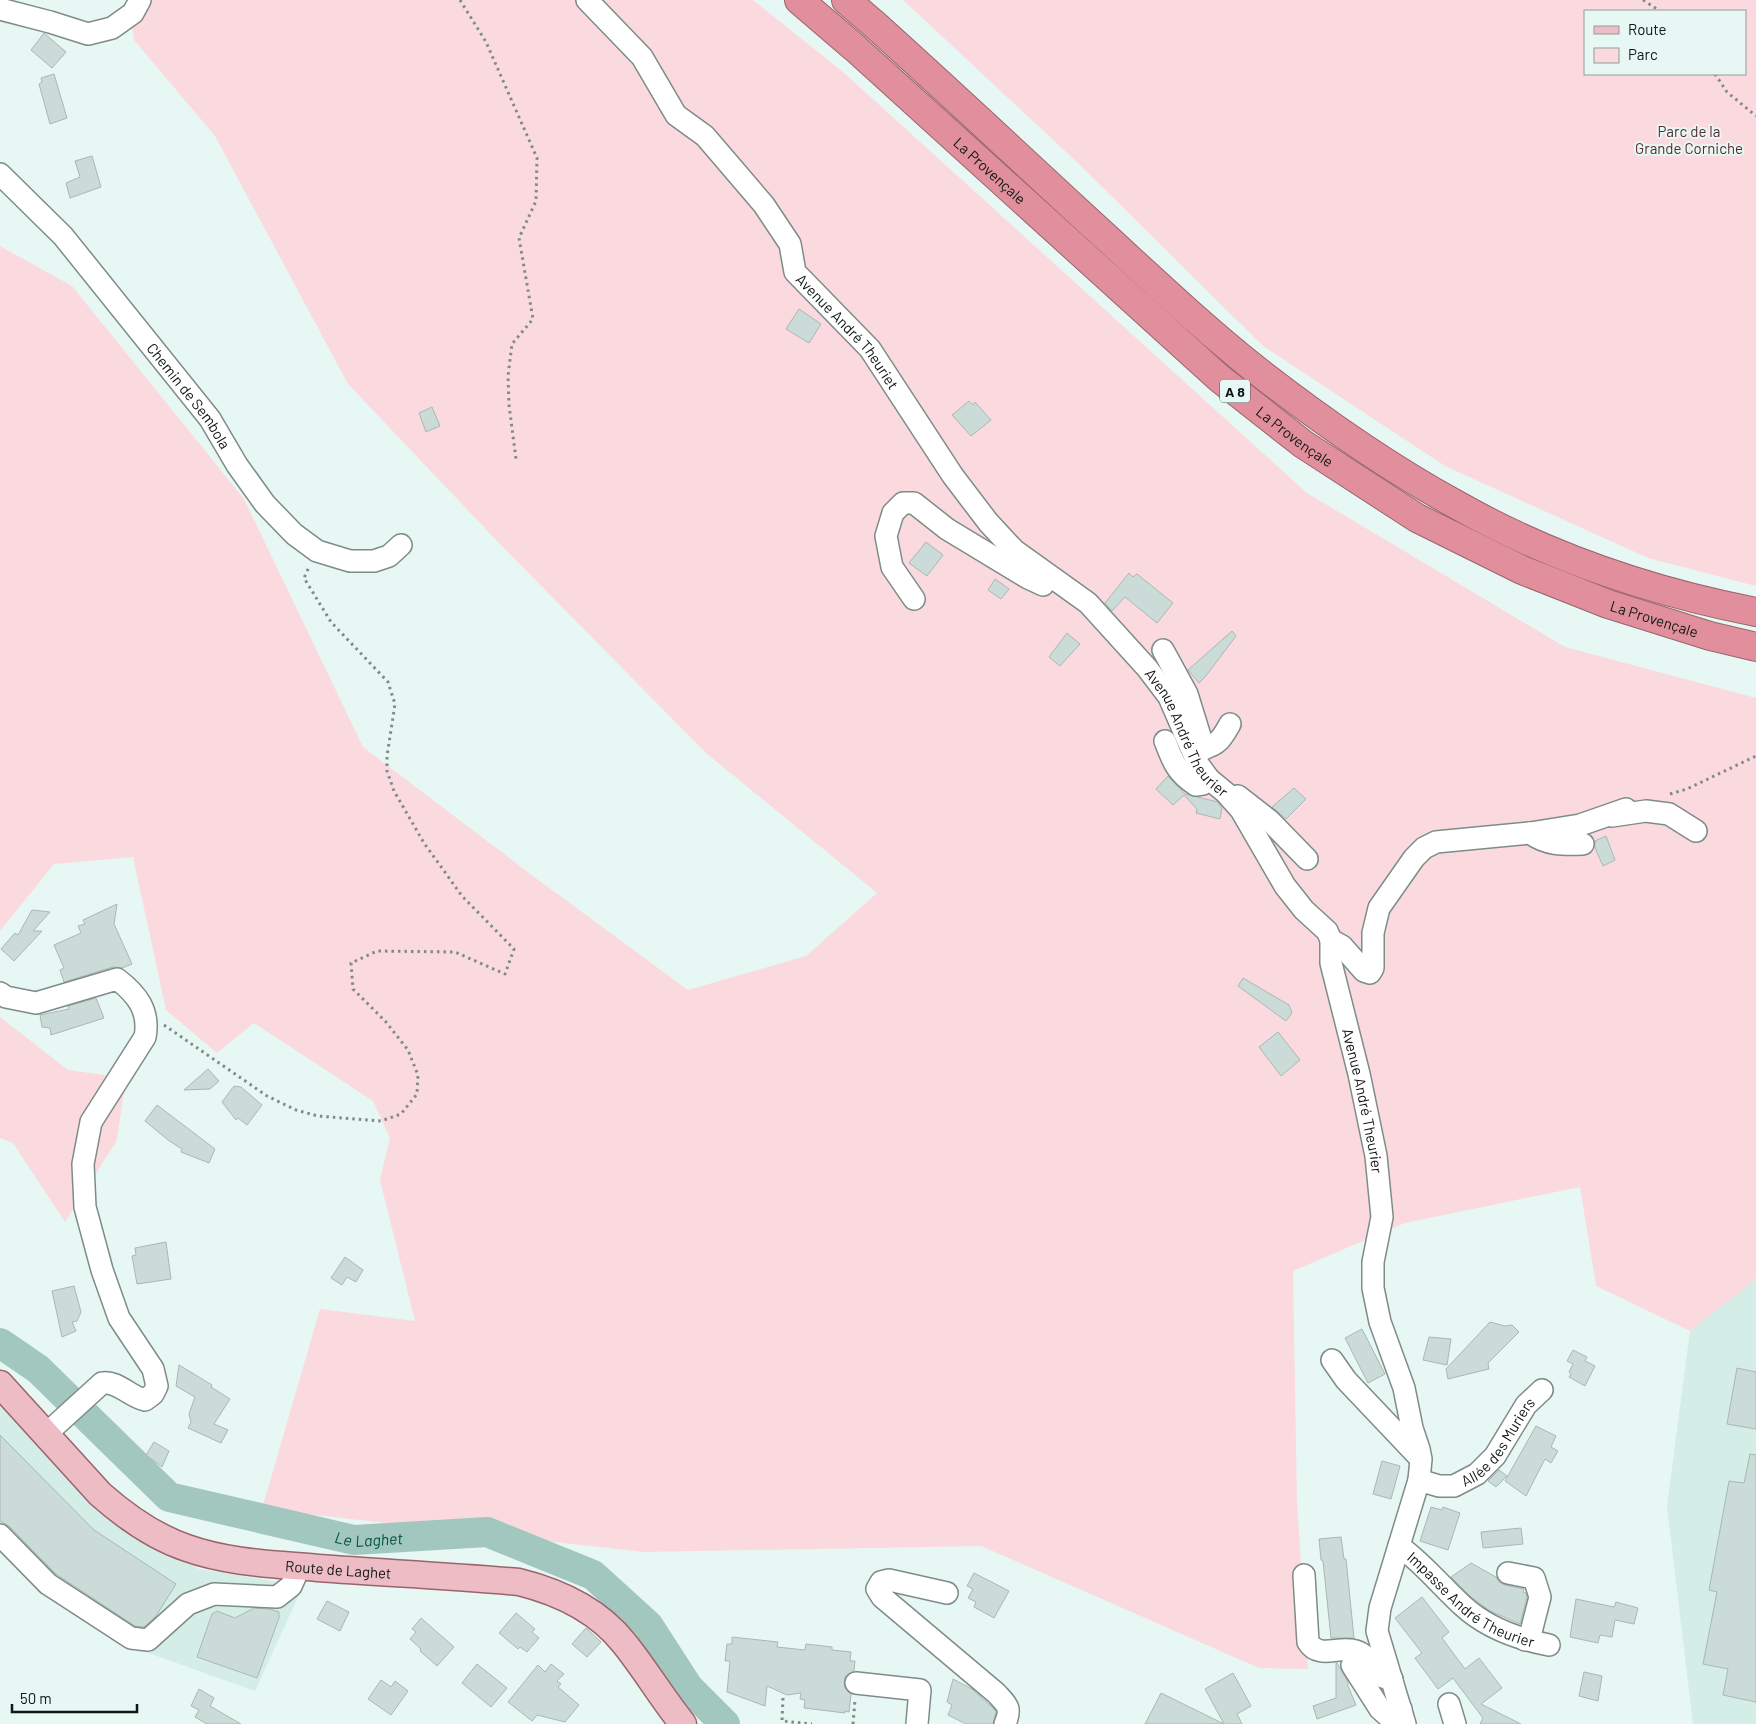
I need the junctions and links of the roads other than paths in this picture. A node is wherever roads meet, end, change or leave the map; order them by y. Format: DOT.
graph roads {
  1 [pos="140,0"];
  2 [pos="587,0"];
  3 [pos="799,0"];
  4 [pos="846,0"];
  5 [pos="0,9"];
  6 [pos="0,174"];
  7 [pos="401,545"];
  8 [pos="1040,570"];
  9 [pos="1064,585"];
  10 [pos="914,599"];
  11 [pos="1756,612"];
  12 [pos="1756,647"];
  13 [pos="1163,650"];
  14 [pos="1230,724"];
  15 [pos="1165,741"];
  16 [pos="1204,748"];
  17 [pos="1209,779"];
  18 [pos="1226,793"];
  19 [pos="1696,831"];
  20 [pos="1530,833"];
  21 [pos="1583,844"];
  22 [pos="1307,859"];
  23 [pos="1332,940"];
  24 [pos="0,994"];
  25 [pos="1332,1360"];
  26 [pos="1372,1389"];
  27 [pos="1542,1390"];
  28 [pos="2,1391"];
  29 [pos="49,1430"];
  30 [pos="1405,1441"];
  31 [pos="1421,1459"];
  32 [pos="1419,1480"];
  33 [pos="0,1535"];
  34 [pos="1399,1546"];
  35 [pos="300,1566"];
  36 [pos="1508,1573"];
  37 [pos="1304,1575"];
  38 [pos="947,1593"];
  39 [pos="1525,1640"];
  40 [pos="1549,1645"];
  41 [pos="1352,1665"];
  42 [pos="1392,1678"];
  43 [pos="856,1683"];
  44 [pos="1403,1717"];
  45 [pos="683,1724"];
  46 [pos="917,1724"];
  47 [pos="1005,1724"];
  1 -- 5 [label="street"];
  2 -- 8 [label="street, Avenue André Theuriet"];
  3 -- 12 [label="highway, La Provençale / A 8"];
  4 -- 11 [label="highway, La Provençale / A 8"];
  6 -- 7 [label="street, Chemin de Sembola"];
  8 -- 9 [label="street, Avenue André Theurier"];
  9 -- 10 [label="street"];
  9 -- 17 [label="street, Avenue André Theurier"];
  13 -- 16 [label="street"];
  14 -- 16 [label="street"];
  15 -- 17 [label="street"];
  16 -- 18 [label="street"];
  17 -- 18 [label="street, Avenue André Theurier"];
  18 -- 22 [label="street"];
  18 -- 23 [label="street, Avenue André Theurier"];
  19 -- 20 [label="street"];
  20 -- 21 [label="street"];
  20 -- 23 [label="street"];
  23 -- 31 [label="street, Avenue André Theurier"];
  24 -- 29 [label="street"];
  25 -- 30 [label="street"];
  26 -- 30 [label="street"];
  27 -- 32 [label="street, Allée des Muriers"];
  28 -- 29 [label="main road, Route de Laghet"];
  29 -- 35 [label="main road, Route de Laghet"];
  30 -- 31 [label="street"];
  31 -- 32 [label="street, Avenue André Theurier"];
  32 -- 34 [label="street, Avenue André Theurier"];
  33 -- 35 [label="street"];
  34 -- 39 [label="street, Impasse André Theurier"];
  34 -- 42 [label="street, Avenue André Theurier"];
  35 -- 45 [label="main road, Route de Laghet"];
  36 -- 39 [label="street"];
  37 -- 42 [label="street"];
  38 -- 47 [label="street"];
  39 -- 40 [label="street, Impasse André Theurier"];
  41 -- 44 [label="street"];
  42 -- 44 [label="street, Avenue André Theurier"];
  43 -- 46 [label="street"];
}
